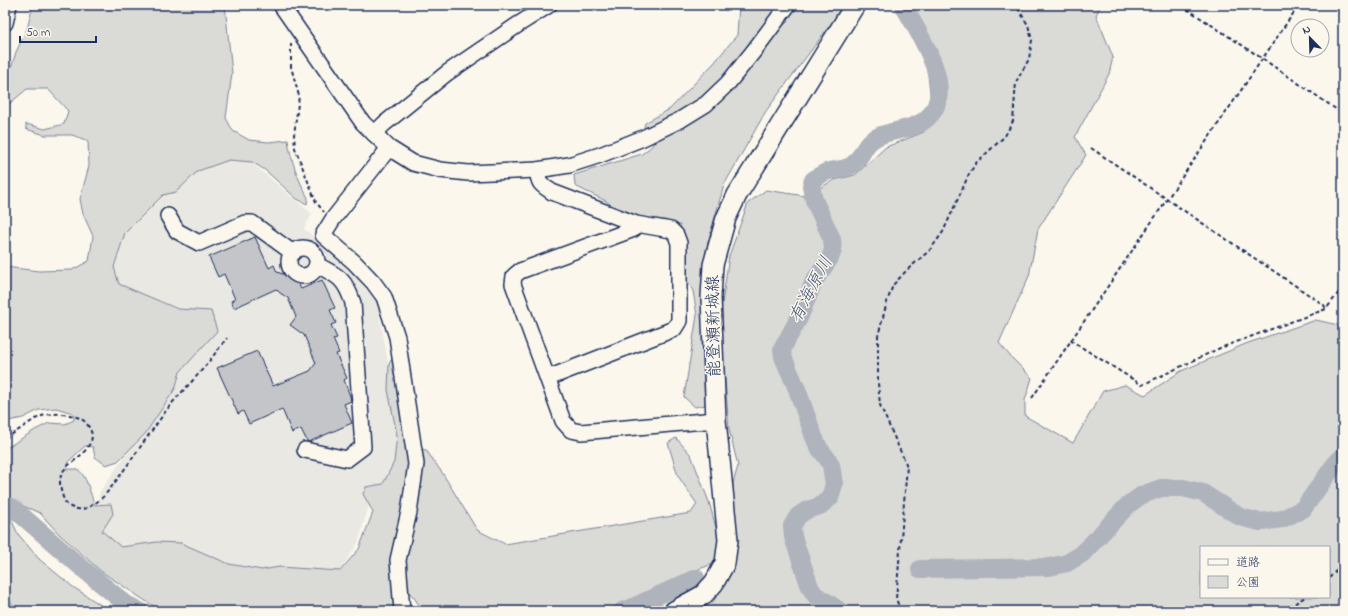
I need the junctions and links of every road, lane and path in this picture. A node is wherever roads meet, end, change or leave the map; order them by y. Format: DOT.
graph roads {
  1 [pos="9,5"];
  2 [pos="281,5"];
  3 [pos="549,5"];
  4 [pos="788,5"];
  5 [pos="855,5"];
  6 [pos="1016,5"];
  7 [pos="1181,5"];
  8 [pos="1299,5"];
  9 [pos="5,24"];
  10 [pos="297,29"];
  11 [pos="1263,59"];
  12 [pos="1343,114"];
  13 [pos="374,134"];
  14 [pos="389,148"];
  15 [pos="1091,148"];
  16 [pos="537,170"];
  17 [pos="1167,199"];
  18 [pos="168,216"];
  19 [pos="333,219"];
  20 [pos="636,224"];
  21 [pos="323,235"];
  22 [pos="293,253"];
  23 [pos="315,258"];
  24 [pos="1343,287"];
  25 [pos="1326,309"];
  26 [pos="227,338"];
  27 [pos="1070,340"];
  28 [pos="548,378"];
  29 [pos="1032,398"];
  30 [pos="716,420"];
  31 [pos="5,438"];
  32 [pos="305,450"];
  33 [pos="1343,564"];
  34 [pos="1330,577"];
  35 [pos="1303,598"];
  36 [pos="402,611"];
  37 [pos="674,611"];
  38 [pos="901,611"];
  39 [pos="1283,611"];
  1 -- 9 [label="street"];
  2 -- 10 [label="street"];
  3 -- 13 [label="street"];
  4 -- 16 [label="street"];
  5 -- 30 [label="main road, 能登瀬新城線"];
  6 -- 38 [label="path"];
  7 -- 11 [label="path"];
  8 -- 11 [label="path"];
  10 -- 13 [label="street"];
  10 -- 19 [label="path"];
  11 -- 12 [label="path"];
  11 -- 17 [label="path"];
  13 -- 14 [label="street"];
  14 -- 16 [label="street"];
  14 -- 19 [label="street"];
  15 -- 17 [label="path"];
  16 -- 20 [label="street"];
  17 -- 25 [label="path"];
  17 -- 27 [label="path"];
  18 -- 22 [label="street"];
  19 -- 21 [label="street"];
  20 -- 28 [label="street"];
  20 -- 28 [label="street"];
  21 -- 23 [label="street"];
  21 -- 36 [label="street"];
  22 -- 23 [label="street"];
  22 -- 23 [label="street"];
  23 -- 32 [label="street"];
  24 -- 25 [label="path"];
  25 -- 27 [label="path"];
  26 -- 31 [label="path"];
  27 -- 29 [label="path"];
  28 -- 30 [label="street"];
  30 -- 37 [label="main road, 能登瀬新城線"];
  33 -- 34 [label="path"];
  35 -- 39 [label="path"];
}
